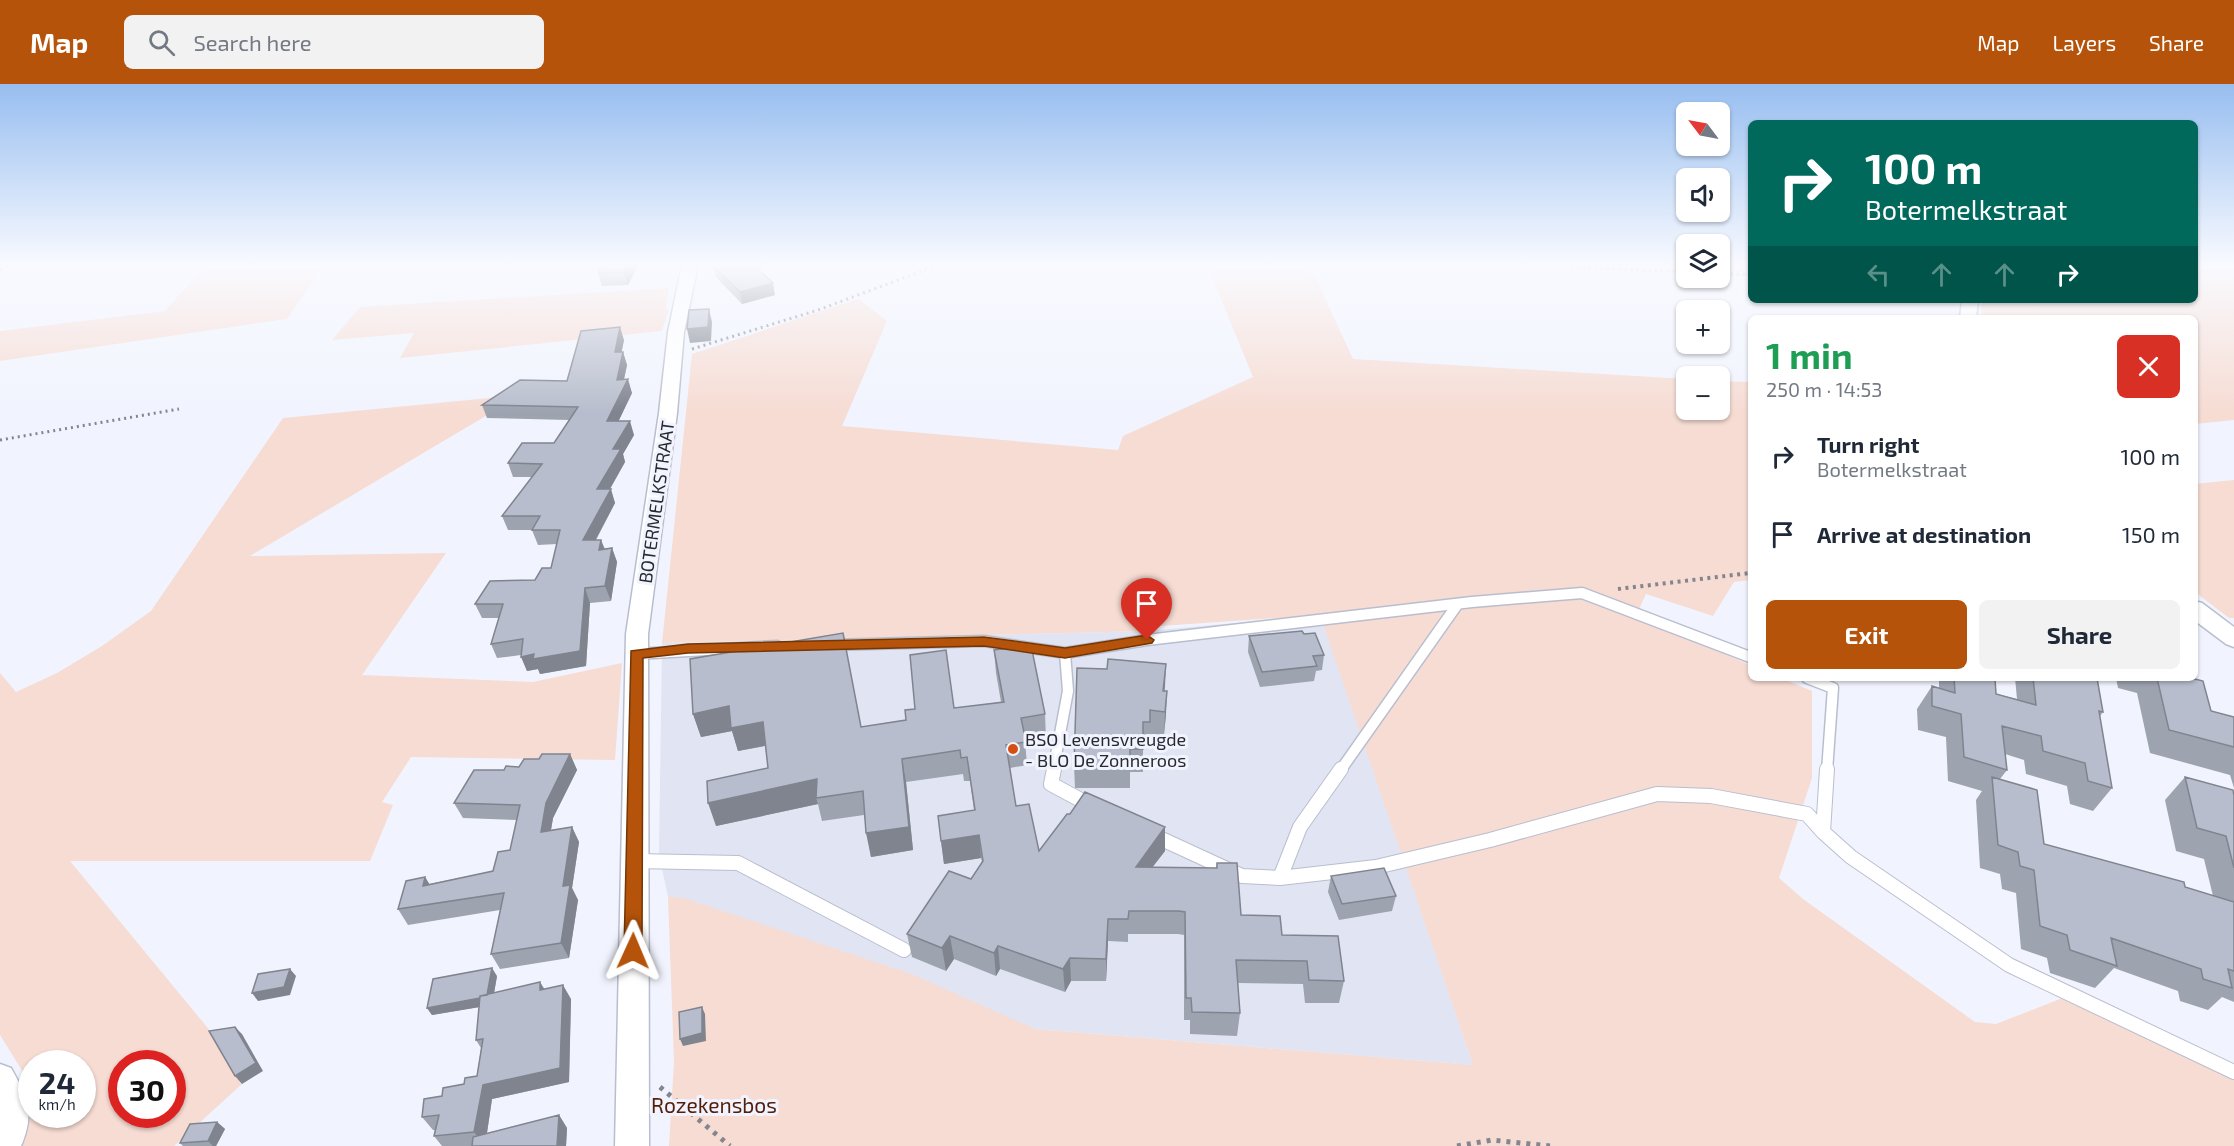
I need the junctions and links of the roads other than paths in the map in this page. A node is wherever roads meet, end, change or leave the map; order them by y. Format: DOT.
graph roads {
  1 [pos="681,315"];
  2 [pos="1457,605"];
  3 [pos="2198,611"];
  4 [pos="2234,639"];
  5 [pos="818,645"];
  6 [pos="795,646"];
  7 [pos="1065,653"];
  8 [pos="636,654"];
  9 [pos="1748,656"];
  10 [pos="1815,681"];
  11 [pos="1103,811"];
  12 [pos="1146,831"];
  13 [pos="1823,832"];
  14 [pos="634,861"];
  15 [pos="1280,878"];
  16 [pos="904,950"];
  17 [pos="2234,1072"];
  18 [pos="0,1079"];
  19 [pos="3,1146"];
  20 [pos="632,1146"];
  1 -- 8 [label="street, BOTERMELKSTRAAT"];
  2 -- 7 [label="lane"];
  2 -- 9 [label="lane"];
  2 -- 15 [label="lane"];
  3 -- 4 [label="street"];
  5 -- 7 [label="lane"];
  6 -- 8 [label="lane"];
  7 -- 11 [label="lane"];
  8 -- 14 [label="street, BOTERMELKSTRAAT"];
  10 -- 13 [label="lane"];
  12 -- 15 [label="lane"];
  13 -- 15 [label="lane"];
  13 -- 17 [label="lane"];
  14 -- 16 [label="lane"];
  14 -- 20 [label="street, BOTERMELKSTRAAT"];
  18 -- 19 [label="street"];
}
